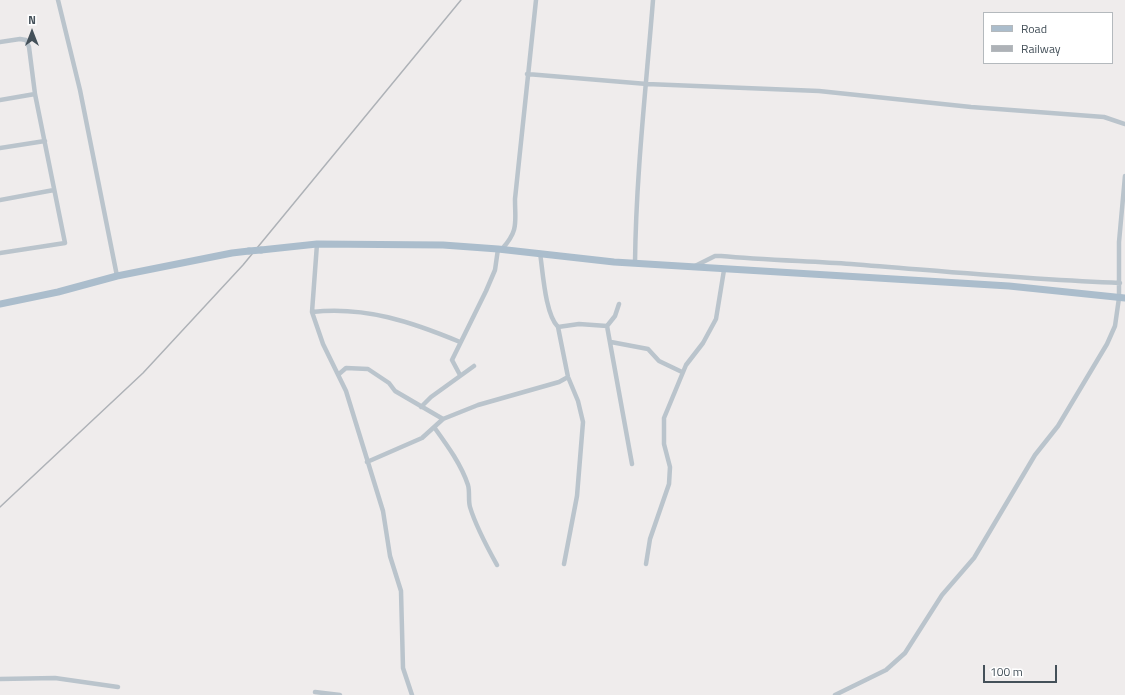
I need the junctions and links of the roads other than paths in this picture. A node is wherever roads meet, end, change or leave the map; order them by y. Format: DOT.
graph roads {
  1 [pos="58,0"];
  2 [pos="536,0"];
  3 [pos="653,0"];
  4 [pos="0,42"];
  5 [pos="527,74"];
  6 [pos="647,84"];
  7 [pos="36,94"];
  8 [pos="0,100"];
  9 [pos="1125,124"];
  10 [pos="45,141"];
  11 [pos="0,148"];
  12 [pos="1125,176"];
  13 [pos="54,190"];
  14 [pos="0,200"];
  15 [pos="317,244"];
  16 [pos="500,249"];
  17 [pos="0,253"];
  18 [pos="540,253"];
  19 [pos="635,263"];
  20 [pos="693,268"];
  21 [pos="724,270"];
  22 [pos="117,276"];
  23 [pos="1120,283"];
  24 [pos="1122,298"];
  25 [pos="0,304"];
  26 [pos="620,304"];
  27 [pos="312,312"];
  28 [pos="607,326"];
  29 [pos="558,327"];
  30 [pos="460,342"];
  31 [pos="611,342"];
  32 [pos="474,366"];
  33 [pos="682,372"];
  34 [pos="339,374"];
  35 [pos="460,375"];
  36 [pos="568,377"];
  37 [pos="421,407"];
  38 [pos="443,419"];
  39 [pos="434,427"];
  40 [pos="367,462"];
  41 [pos="632,464"];
  42 [pos="564,564"];
  43 [pos="646,564"];
  44 [pos="497,565"];
  45 [pos="0,679"];
  46 [pos="118,687"];
  47 [pos="315,692"];
  48 [pos="340,695"];
  49 [pos="412,695"];
  50 [pos="835,695"];
  1 -- 22 [label="street"];
  2 -- 5 [label="street"];
  3 -- 6 [label="street"];
  4 -- 7 [label="street"];
  5 -- 6 [label="street"];
  5 -- 16 [label="street"];
  6 -- 9 [label="street"];
  6 -- 19 [label="street"];
  7 -- 8 [label="street"];
  7 -- 10 [label="street"];
  10 -- 11 [label="street"];
  10 -- 13 [label="street"];
  12 -- 23 [label="street"];
  13 -- 14 [label="street"];
  13 -- 17 [label="street"];
  15 -- 16 [label="main road"];
  15 -- 22 [label="main road, bridge"];
  15 -- 27 [label="street"];
  16 -- 18 [label="main road"];
  16 -- 30 [label="street"];
  18 -- 19 [label="main road"];
  18 -- 29 [label="street"];
  19 -- 20 [label="main road"];
  20 -- 21 [label="main road"];
  20 -- 23 [label="street"];
  21 -- 24 [label="main road"];
  21 -- 33 [label="street"];
  22 -- 25 [label="main road"];
  23 -- 24 [label="street"];
  24 -- 50 [label="street"];
  26 -- 28 [label="street"];
  27 -- 30 [label="street"];
  27 -- 34 [label="street"];
  28 -- 29 [label="street"];
  28 -- 31 [label="street"];
  29 -- 36 [label="street"];
  30 -- 35 [label="street"];
  31 -- 33 [label="street"];
  31 -- 41 [label="street"];
  32 -- 35 [label="street"];
  33 -- 43 [label="street"];
  34 -- 37 [label="street"];
  34 -- 40 [label="street"];
  35 -- 37 [label="street"];
  36 -- 38 [label="street"];
  36 -- 42 [label="street"];
  37 -- 38 [label="street"];
  38 -- 39 [label="street"];
  39 -- 40 [label="street"];
  39 -- 44 [label="street"];
  40 -- 49 [label="street"];
  45 -- 46 [label="street"];
  47 -- 48 [label="street"];
}
